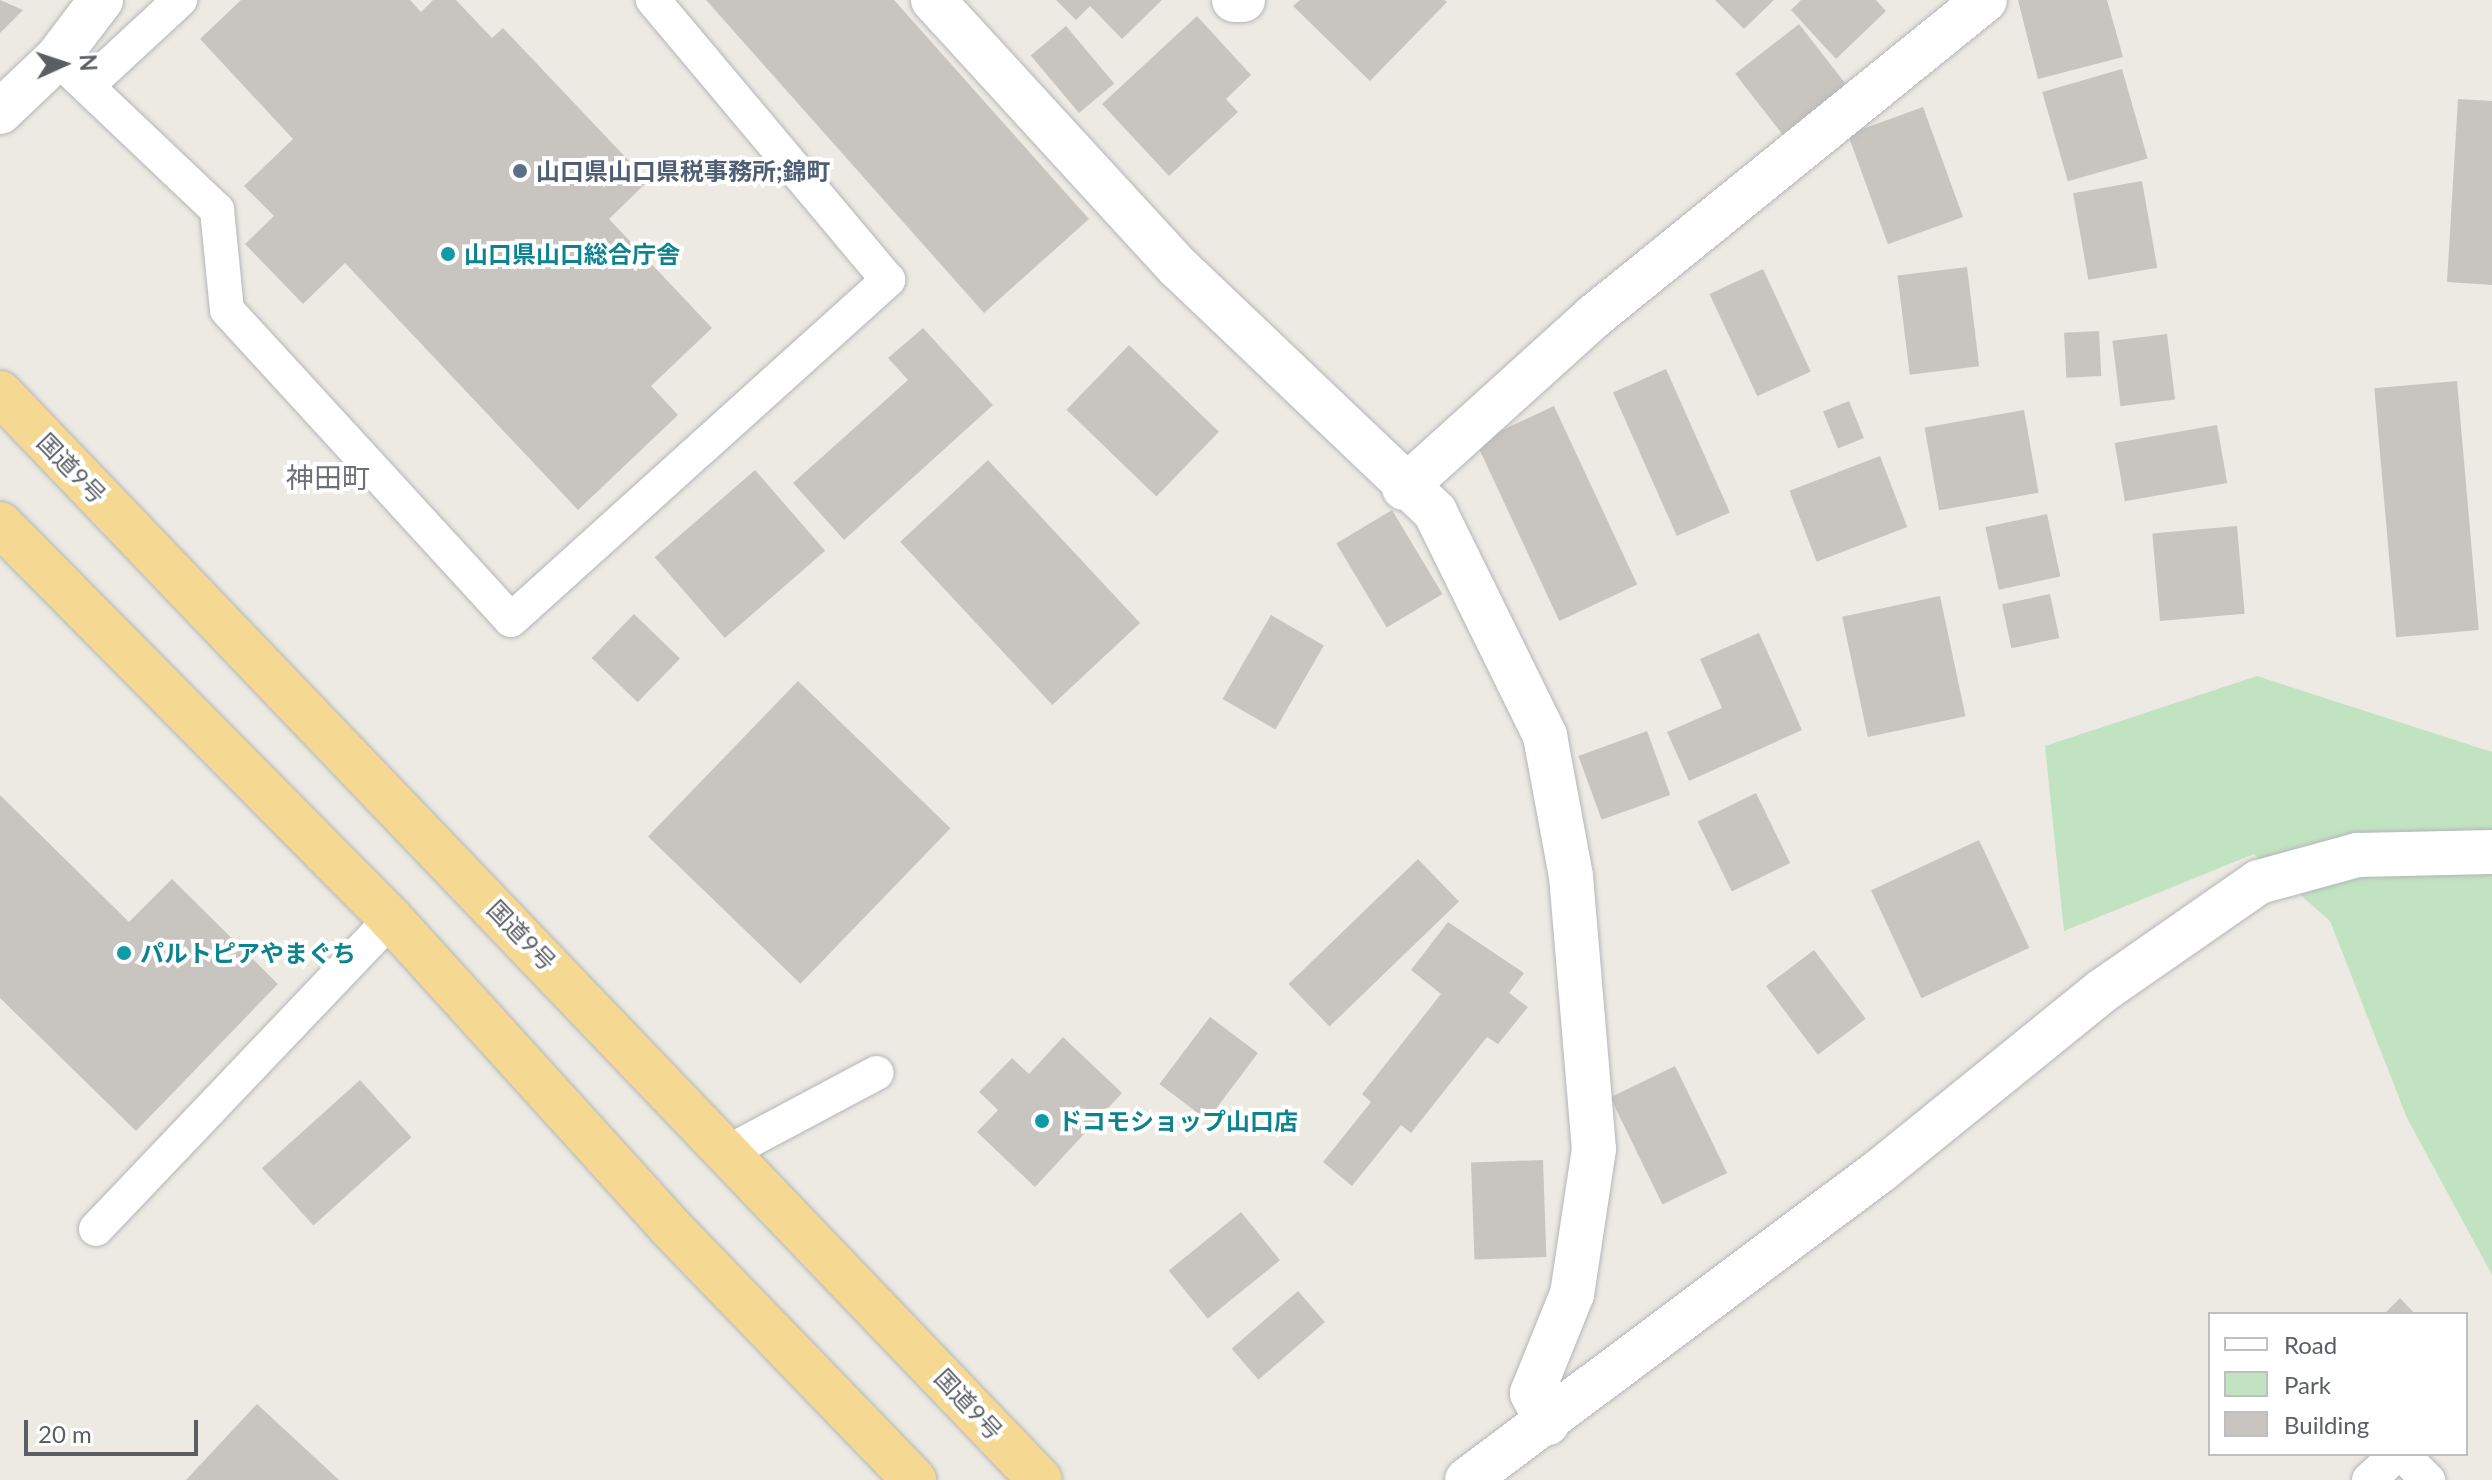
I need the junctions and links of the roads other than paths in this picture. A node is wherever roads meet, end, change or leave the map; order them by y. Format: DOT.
graph roads {
  1 [pos="101,0"];
  2 [pos="180,0"];
  3 [pos="653,0"];
  4 [pos="933,0"];
  5 [pos="1234,0"];
  6 [pos="1243,0"];
  7 [pos="1985,0"];
  8 [pos="72,72"];
  9 [pos="0,112"];
  10 [pos="0,393"];
  11 [pos="1404,488"];
  12 [pos="0,524"];
  13 [pos="2492,852"];
  14 [pos="391,919"];
  15 [pos="877,1073"];
  16 [pos="730,1151"];
  17 [pos="96,1229"];
  18 [pos="1547,1423"];
  19 [pos="2397,1456"];
  20 [pos="2401,1456"];
  21 [pos="914,1480"];
  22 [pos="1040,1480"];
  23 [pos="1467,1480"];
  24 [pos="2369,1480"];
  25 [pos="2428,1480"];
  1 -- 8 [label="street"];
  2 -- 8 [label="lane"];
  3 -- 8 [label="lane"];
  4 -- 11 [label="street"];
  5 -- 6 [label="street"];
  7 -- 11 [label="street"];
  8 -- 9 [label="street"];
  10 -- 16 [label="highway, 国道9号"];
  11 -- 18 [label="street"];
  12 -- 14 [label="highway"];
  13 -- 18 [label="street"];
  14 -- 17 [label="lane"];
  14 -- 21 [label="highway"];
  15 -- 16 [label="lane"];
  16 -- 22 [label="highway, 国道9号"];
  18 -- 23 [label="street"];
  19 -- 24 [label="lane"];
  20 -- 25 [label="lane"];
}
